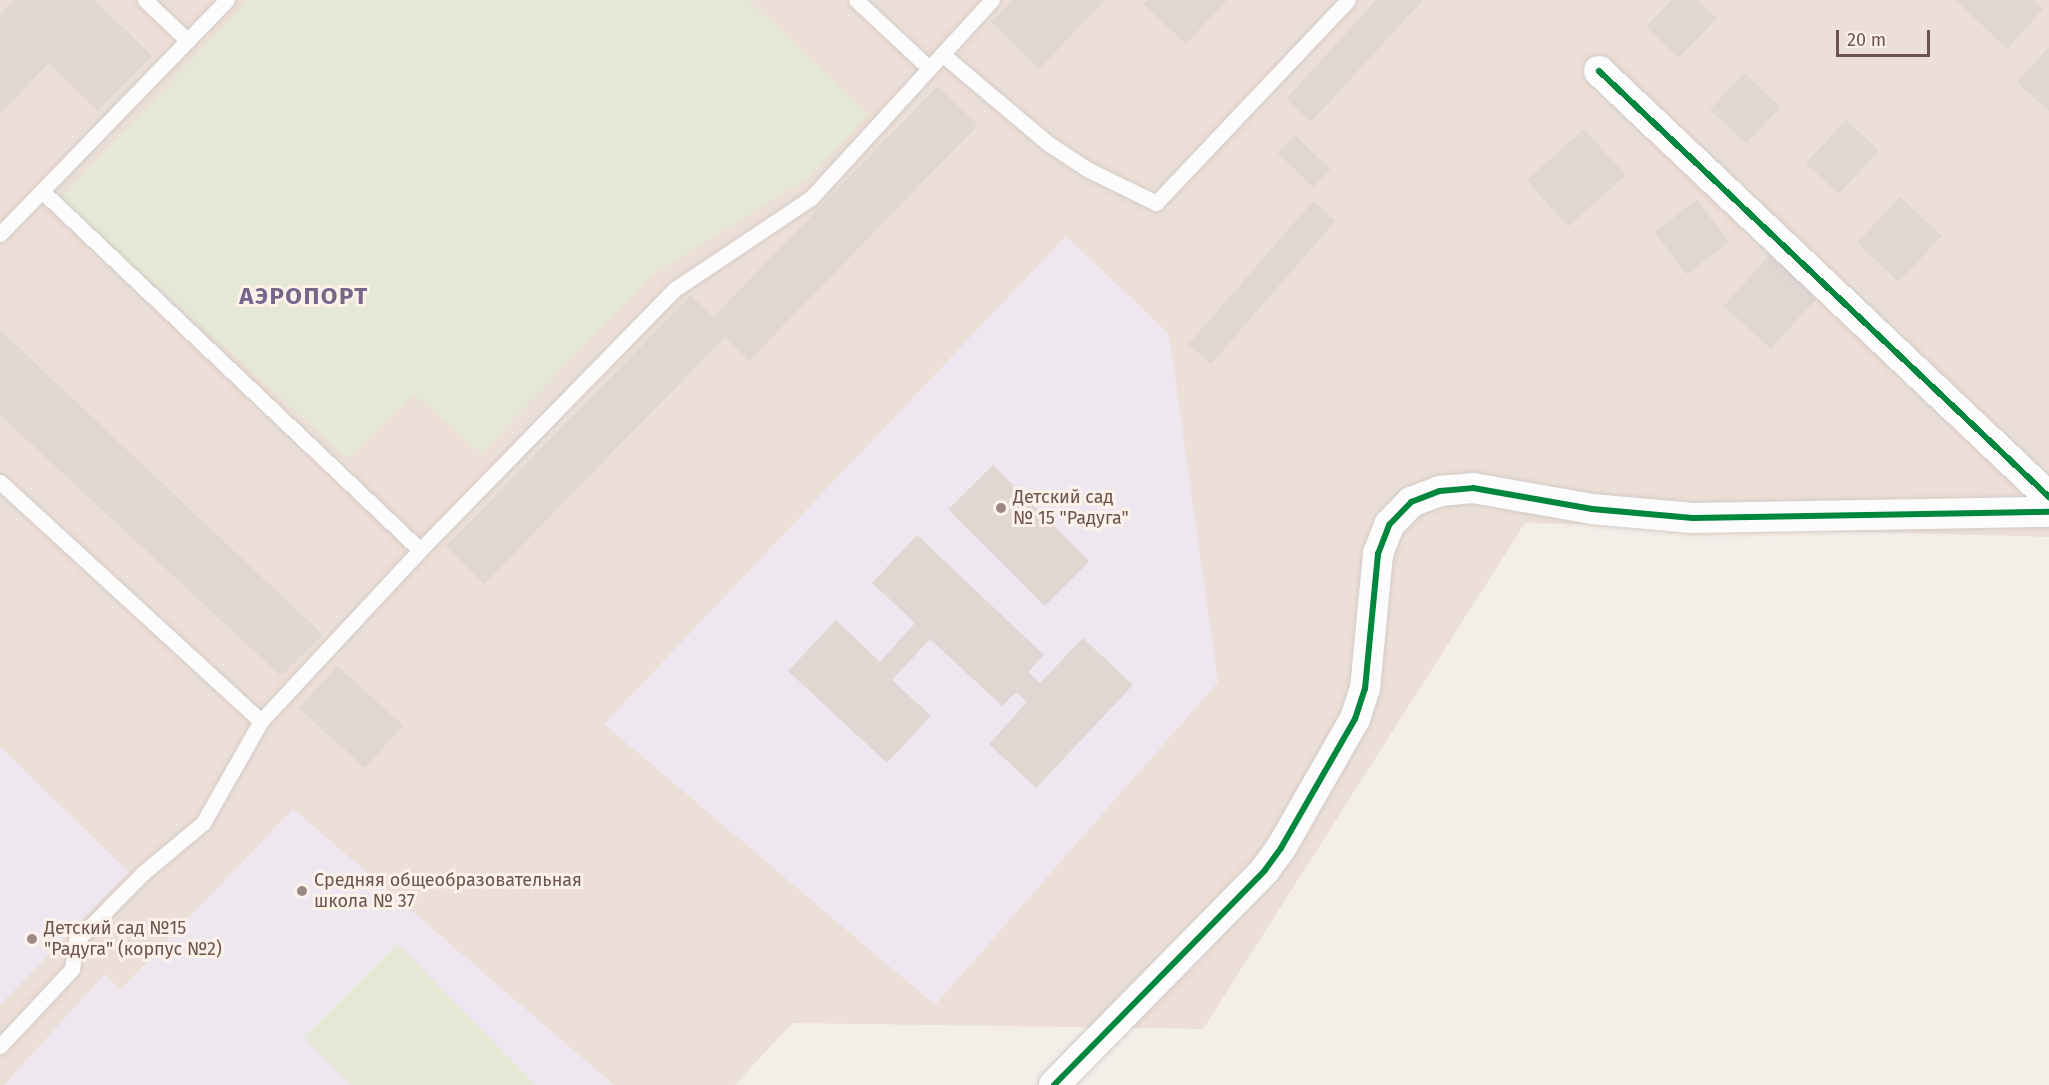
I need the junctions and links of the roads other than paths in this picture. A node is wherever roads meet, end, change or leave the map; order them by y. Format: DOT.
graph roads {
  1 [pos="145,0"];
  2 [pos="227,0"];
  3 [pos="856,0"];
  4 [pos="992,0"];
  5 [pos="1348,0"];
  6 [pos="188,41"];
  7 [pos="942,54"];
  8 [pos="929,68"];
  9 [pos="1599,71"];
  10 [pos="42,191"];
  11 [pos="0,234"];
  12 [pos="0,482"];
  13 [pos="2049,497"];
  14 [pos="2049,512"];
  15 [pos="420,550"];
  16 [pos="261,721"];
  17 [pos="0,1046"];
  18 [pos="1054,1085"];
  1 -- 6 [label="lane"];
  2 -- 6 [label="lane"];
  3 -- 8 [label="lane"];
  4 -- 7 [label="lane"];
  5 -- 7 [label="lane"];
  6 -- 10 [label="lane"];
  7 -- 8 [label="lane"];
  8 -- 15 [label="lane"];
  9 -- 13 [label="street"];
  10 -- 11 [label="lane"];
  10 -- 15 [label="lane"];
  12 -- 16 [label="lane"];
  14 -- 18 [label="street"];
  15 -- 16 [label="lane"];
  16 -- 17 [label="lane"];
}
